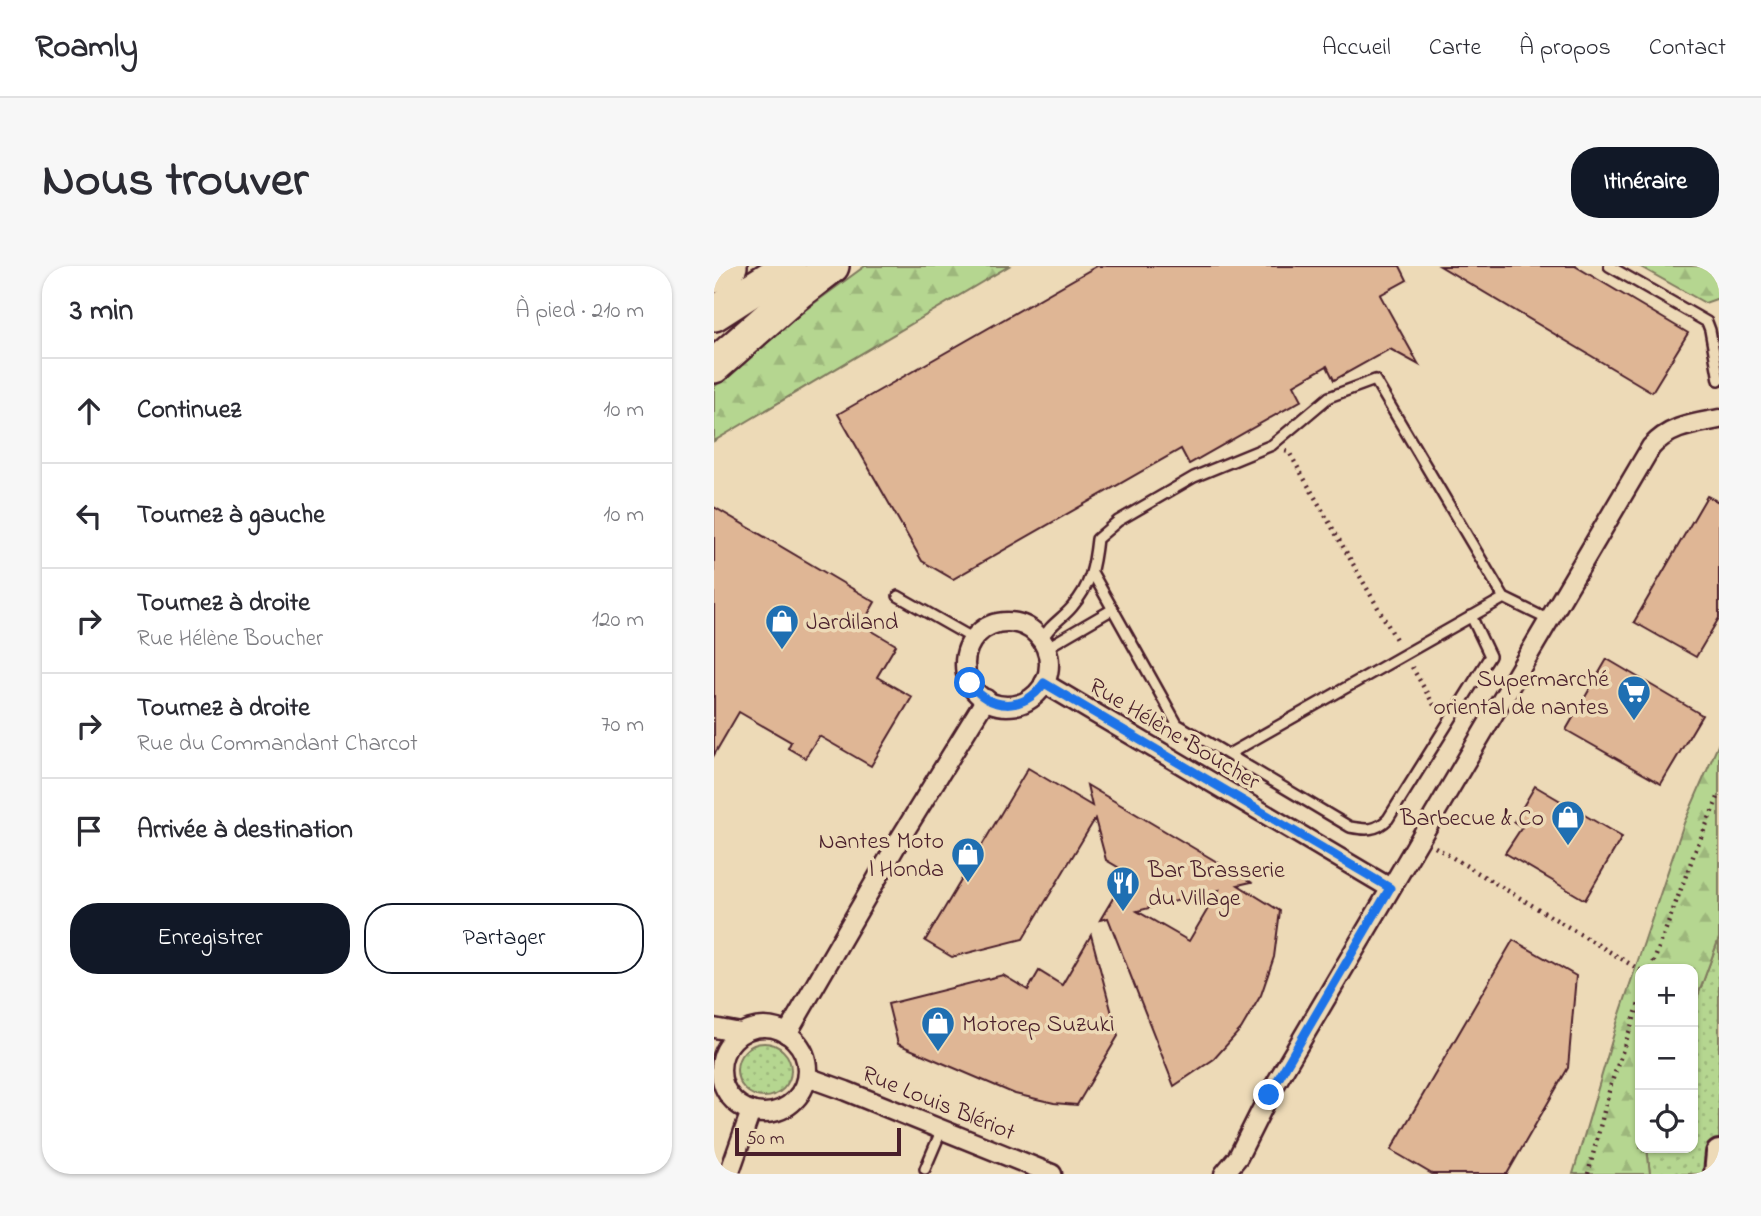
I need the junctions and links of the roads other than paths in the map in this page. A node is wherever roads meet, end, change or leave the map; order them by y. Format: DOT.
graph roads {
  1 [pos="730,266"];
  2 [pos="789,266"];
  3 [pos="832,266"];
  4 [pos="1609,266"];
  5 [pos="714,276"];
  6 [pos="714,314"];
  7 [pos="714,366"];
  8 [pos="1719,380"];
  9 [pos="1719,419"];
  10 [pos="1093,574"];
  11 [pos="898,596"];
  12 [pos="1504,598"];
  13 [pos="1113,609"];
  14 [pos="1471,616"];
  15 [pos="1549,620"];
  16 [pos="974,639"];
  17 [pos="1044,644"];
  18 [pos="1044,683"];
  19 [pos="986,699"];
  20 [pos="1229,754"];
  21 [pos="1390,888"];
  22 [pos="714,1028"];
  23 [pos="741,1033"];
  24 [pos="788,1034"];
  25 [pos="718,1055"];
  26 [pos="807,1077"];
  27 [pos="751,1111"];
  28 [pos="942,1129"];
  29 [pos="1719,1153"];
  30 [pos="1237,1165"];
  31 [pos="925,1169"];
  32 [pos="729,1174"];
  33 [pos="1052,1174"];
  34 [pos="1224,1174"];
  35 [pos="1717,1174"];
  1 -- 5 [label="highway"];
  2 -- 6 [label="highway"];
  3 -- 7 [label="highway"];
  4 -- 8 [label="lane"];
  9 -- 15 [label="street"];
  10 -- 12 [label="lane"];
  10 -- 13 [label="lane"];
  10 -- 17 [label="lane"];
  11 -- 16 [label="lane"];
  12 -- 14 [label="lane"];
  12 -- 15 [label="lane"];
  13 -- 17 [label="lane"];
  13 -- 20 [label="lane"];
  14 -- 20 [label="lane"];
  14 -- 20 [label="lane"];
  15 -- 21 [label="street"];
  16 -- 17 [label="street"];
  16 -- 19 [label="street"];
  17 -- 18 [label="street"];
  18 -- 19 [label="street"];
  18 -- 21 [label="street, Rue Hélène Boucher"];
  19 -- 24 [label="street"];
  21 -- 30 [label="street"];
  22 -- 23 [label="street"];
  23 -- 24 [label="street"];
  23 -- 25 [label="street"];
  24 -- 26 [label="street"];
  25 -- 27 [label="street"];
  26 -- 27 [label="street"];
  26 -- 28 [label="street, Rue Louis Blériot"];
  27 -- 32 [label="street"];
  28 -- 31 [label="lane"];
  28 -- 33 [label="street, Rue Louis Blériot"];
  29 -- 35 [label="street"];
  30 -- 34 [label="street"];
}
